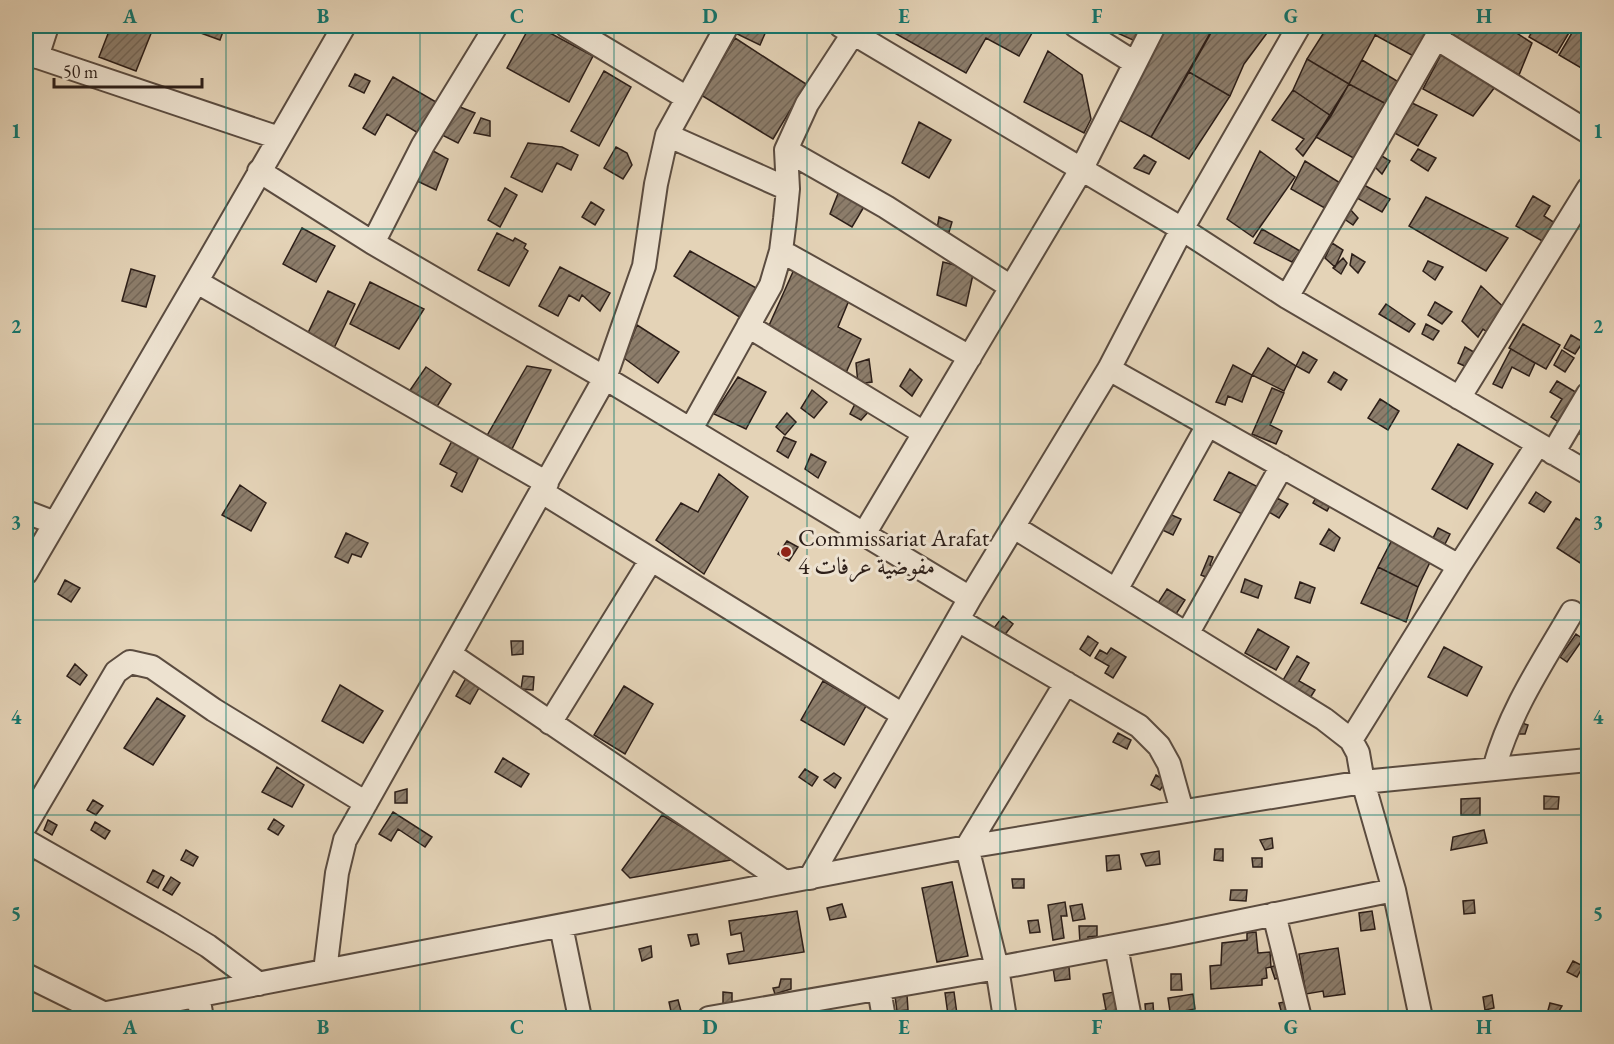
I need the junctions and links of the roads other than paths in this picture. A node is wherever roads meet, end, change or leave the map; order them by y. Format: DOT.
graph roads {
  1 [pos="47,26"];
  2 [pos="344,26"];
  3 [pos="496,26"];
  4 [pos="567,26"];
  5 [pos="728,26"];
  6 [pos="1076,26"];
  7 [pos="1154,26"];
  8 [pos="1299,26"];
  9 [pos="850,28"];
  10 [pos="1440,32"];
  11 [pos="31,55"];
  12 [pos="1135,63"];
  13 [pos="687,98"];
  14 [pos="1588,132"];
  15 [pos="668,135"];
  16 [pos="279,138"];
  17 [pos="786,150"];
  18 [pos="259,171"];
  19 [pos="1081,171"];
  20 [pos="788,189"];
  21 [pos="1588,189"];
  22 [pos="1182,229"];
  23 [pos="373,243"];
  24 [pos="781,251"];
  25 [pos="197,282"];
  26 [pos="1011,287"];
  27 [pos="1287,297"];
  28 [pos="748,326"];
  29 [pos="970,357"];
  30 [pos="1109,369"];
  31 [pos="605,378"];
  32 [pos="1588,394"];
  33 [pos="1459,398"];
  34 [pos="1208,425"];
  35 [pos="691,429"];
  36 [pos="924,434"];
  37 [pos="1546,448"];
  38 [pos="1282,466"];
  39 [pos="1588,474"];
  40 [pos="544,488"];
  41 [pos="26,512"];
  42 [pos="55,523"];
  43 [pos="1014,527"];
  44 [pos="864,534"];
  45 [pos="651,560"];
  46 [pos="1459,566"];
  47 [pos="26,573"];
  48 [pos="1116,590"];
  49 [pos="970,598"];
  50 [pos="1572,612"];
  51 [pos="958,620"];
  52 [pos="1187,634"];
  53 [pos="450,654"];
  54 [pos="1066,683"];
  55 [pos="903,716"];
  56 [pos="550,723"];
  57 [pos="1351,740"];
  58 [pos="1588,760"];
  59 [pos="1494,769"];
  60 [pos="1363,782"];
  61 [pos="366,803"];
  62 [pos="1182,812"];
  63 [pos="26,825"];
  64 [pos="26,842"];
  65 [pos="967,847"];
  66 [pos="810,878"];
  67 [pos="785,882"];
  68 [pos="1394,890"];
  69 [pos="1274,914"];
  70 [pos="561,926"];
  71 [pos="1116,946"];
  72 [pos="997,968"];
  73 [pos="325,971"];
  74 [pos="26,975"];
  75 [pos="259,984"];
  76 [pos="879,989"];
  77 [pos="198,996"];
  78 [pos="92,1016"];
  79 [pos="202,1018"];
  80 [pos="580,1018"];
  81 [pos="709,1018"];
  82 [pos="884,1018"];
  83 [pos="1005,1018"];
  84 [pos="1130,1018"];
  85 [pos="1300,1018"];
  86 [pos="1421,1018"];
  1 -- 11 [label="street"];
  2 -- 16 [label="street"];
  3 -- 23 [label="street"];
  4 -- 13 [label="street"];
  5 -- 13 [label="street"];
  6 -- 12 [label="street"];
  7 -- 12 [label="street"];
  8 -- 22 [label="street"];
  9 -- 17 [label="street"];
  9 -- 19 [label="street"];
  10 -- 14 [label="street"];
  10 -- 27 [label="street"];
  11 -- 16 [label="street"];
  12 -- 19 [label="street"];
  13 -- 15 [label="street"];
  15 -- 20 [label="street"];
  15 -- 31 [label="street"];
  16 -- 18 [label="street"];
  17 -- 20 [label="street"];
  17 -- 26 [label="street"];
  18 -- 23 [label="street"];
  18 -- 25 [label="street"];
  19 -- 22 [label="street"];
  19 -- 26 [label="street"];
  20 -- 24 [label="street"];
  21 -- 33 [label="street"];
  22 -- 27 [label="street"];
  22 -- 30 [label="street"];
  23 -- 31 [label="street"];
  24 -- 28 [label="street"];
  24 -- 29 [label="street"];
  25 -- 40 [label="street"];
  25 -- 42 [label="street"];
  26 -- 29 [label="street"];
  27 -- 33 [label="street"];
  28 -- 35 [label="street"];
  28 -- 36 [label="street"];
  29 -- 36 [label="street"];
  30 -- 34 [label="street"];
  30 -- 43 [label="street"];
  31 -- 35 [label="street"];
  31 -- 40 [label="street"];
  32 -- 37 [label="street"];
  33 -- 37 [label="street"];
  34 -- 38 [label="street"];
  34 -- 48 [label="street"];
  35 -- 44 [label="street"];
  36 -- 44 [label="street"];
  37 -- 39 [label="street"];
  37 -- 46 [label="street"];
  38 -- 46 [label="street"];
  38 -- 52 [label="street"];
  40 -- 45 [label="street"];
  40 -- 53 [label="street"];
  41 -- 42 [label="street"];
  42 -- 47 [label="street"];
  43 -- 48 [label="street"];
  43 -- 49 [label="street"];
  44 -- 49 [label="street"];
  45 -- 55 [label="street"];
  45 -- 56 [label="street"];
  46 -- 57 [label="street"];
  48 -- 52 [label="street"];
  49 -- 51 [label="street"];
  50 -- 59 [label="street"];
  51 -- 54 [label="street"];
  51 -- 55 [label="street"];
  52 -- 57 [label="street"];
  53 -- 56 [label="street"];
  53 -- 61 [label="street"];
  54 -- 62 [label="street"];
  54 -- 65 [label="street"];
  55 -- 66 [label="street"];
  56 -- 67 [label="street"];
  57 -- 60 [label="street"];
  58 -- 59 [label="street"];
  59 -- 60 [label="street"];
  60 -- 62 [label="street"];
  60 -- 68 [label="street"];
  61 -- 63 [label="street"];
  61 -- 73 [label="street"];
  62 -- 65 [label="street"];
  64 -- 75 [label="street"];
  65 -- 66 [label="street"];
  65 -- 72 [label="street"];
  66 -- 67 [label="street"];
  67 -- 70 [label="street"];
  68 -- 69 [label="street"];
  68 -- 86 [label="street"];
  69 -- 71 [label="street"];
  69 -- 85 [label="street"];
  70 -- 73 [label="street"];
  70 -- 80 [label="street"];
  71 -- 72 [label="street"];
  71 -- 84 [label="street"];
  72 -- 76 [label="street"];
  72 -- 83 [label="street"];
  73 -- 75 [label="street"];
  74 -- 78 [label="street"];
  75 -- 77 [label="street"];
  76 -- 81 [label="street"];
  76 -- 82 [label="street"];
  77 -- 78 [label="street"];
  77 -- 79 [label="street"];
}
